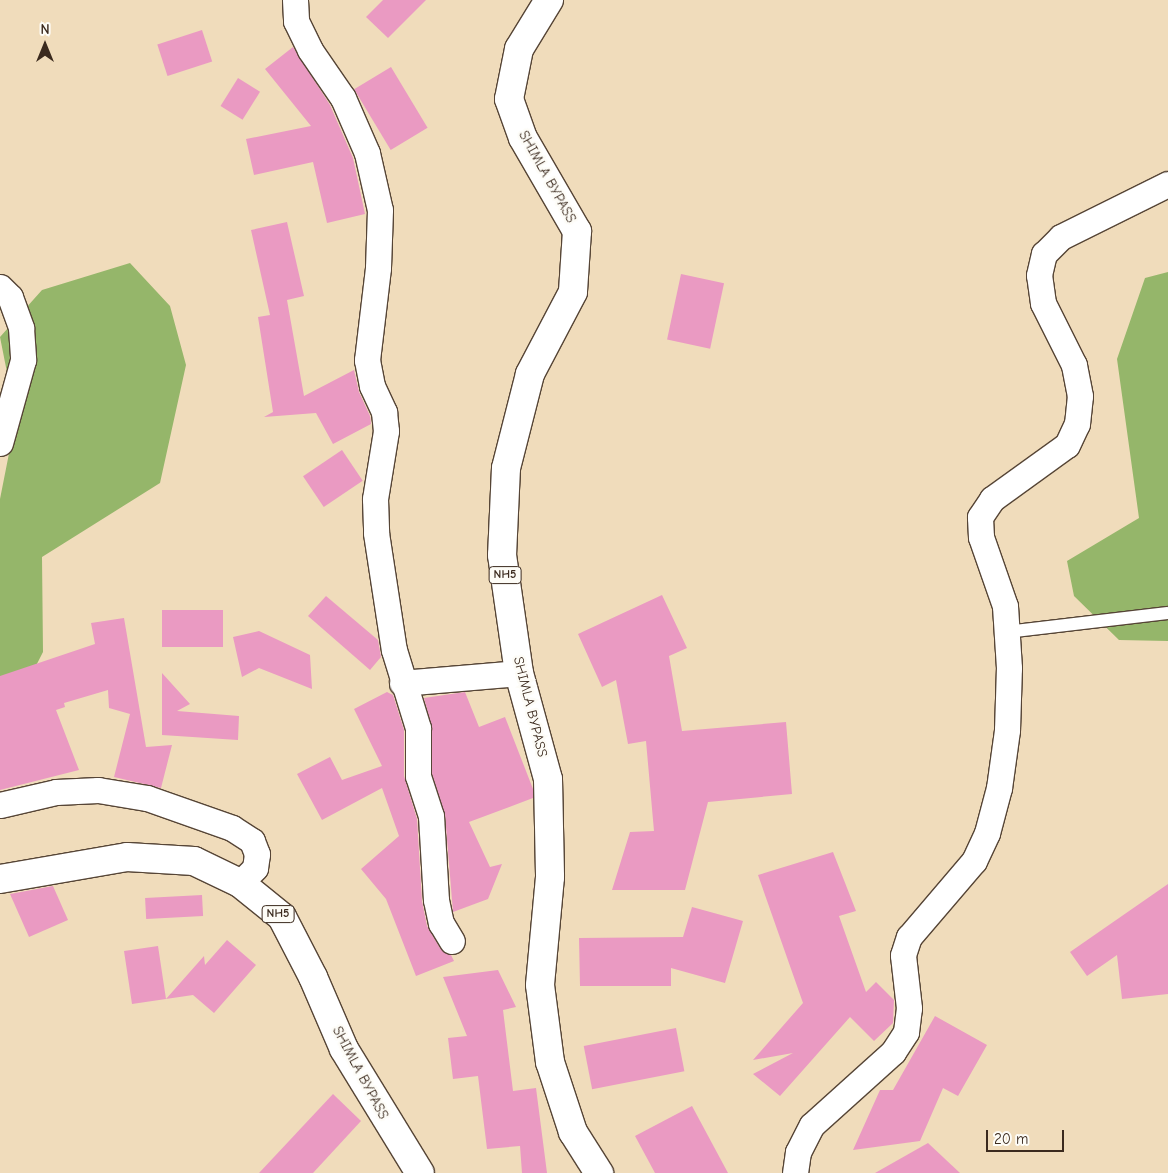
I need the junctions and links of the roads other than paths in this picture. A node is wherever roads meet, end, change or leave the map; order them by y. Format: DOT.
graph roads {
  1 [pos="295,0"];
  2 [pos="550,0"];
  3 [pos="1168,184"];
  4 [pos="0,287"];
  5 [pos="0,443"];
  6 [pos="1168,613"];
  7 [pos="1006,632"];
  8 [pos="519,673"];
  9 [pos="402,683"];
  10 [pos="0,805"];
  11 [pos="0,879"];
  12 [pos="240,883"];
  13 [pos="452,941"];
  14 [pos="420,1173"];
  15 [pos="599,1173"];
  16 [pos="795,1173"];
  1 -- 9 [label="street"];
  2 -- 8 [label="highway, SHIMLA BYPASS / NH5"];
  3 -- 7 [label="street"];
  4 -- 5 [label="street"];
  6 -- 7 [label="lane"];
  7 -- 16 [label="street"];
  8 -- 9 [label="street"];
  8 -- 15 [label="highway, SHIMLA BYPASS / NH5"];
  9 -- 13 [label="street"];
  10 -- 12 [label="street"];
  11 -- 12 [label="highway, SHIMLA BYPASS / NH5"];
  12 -- 14 [label="highway, SHIMLA BYPASS / NH5"];
}
